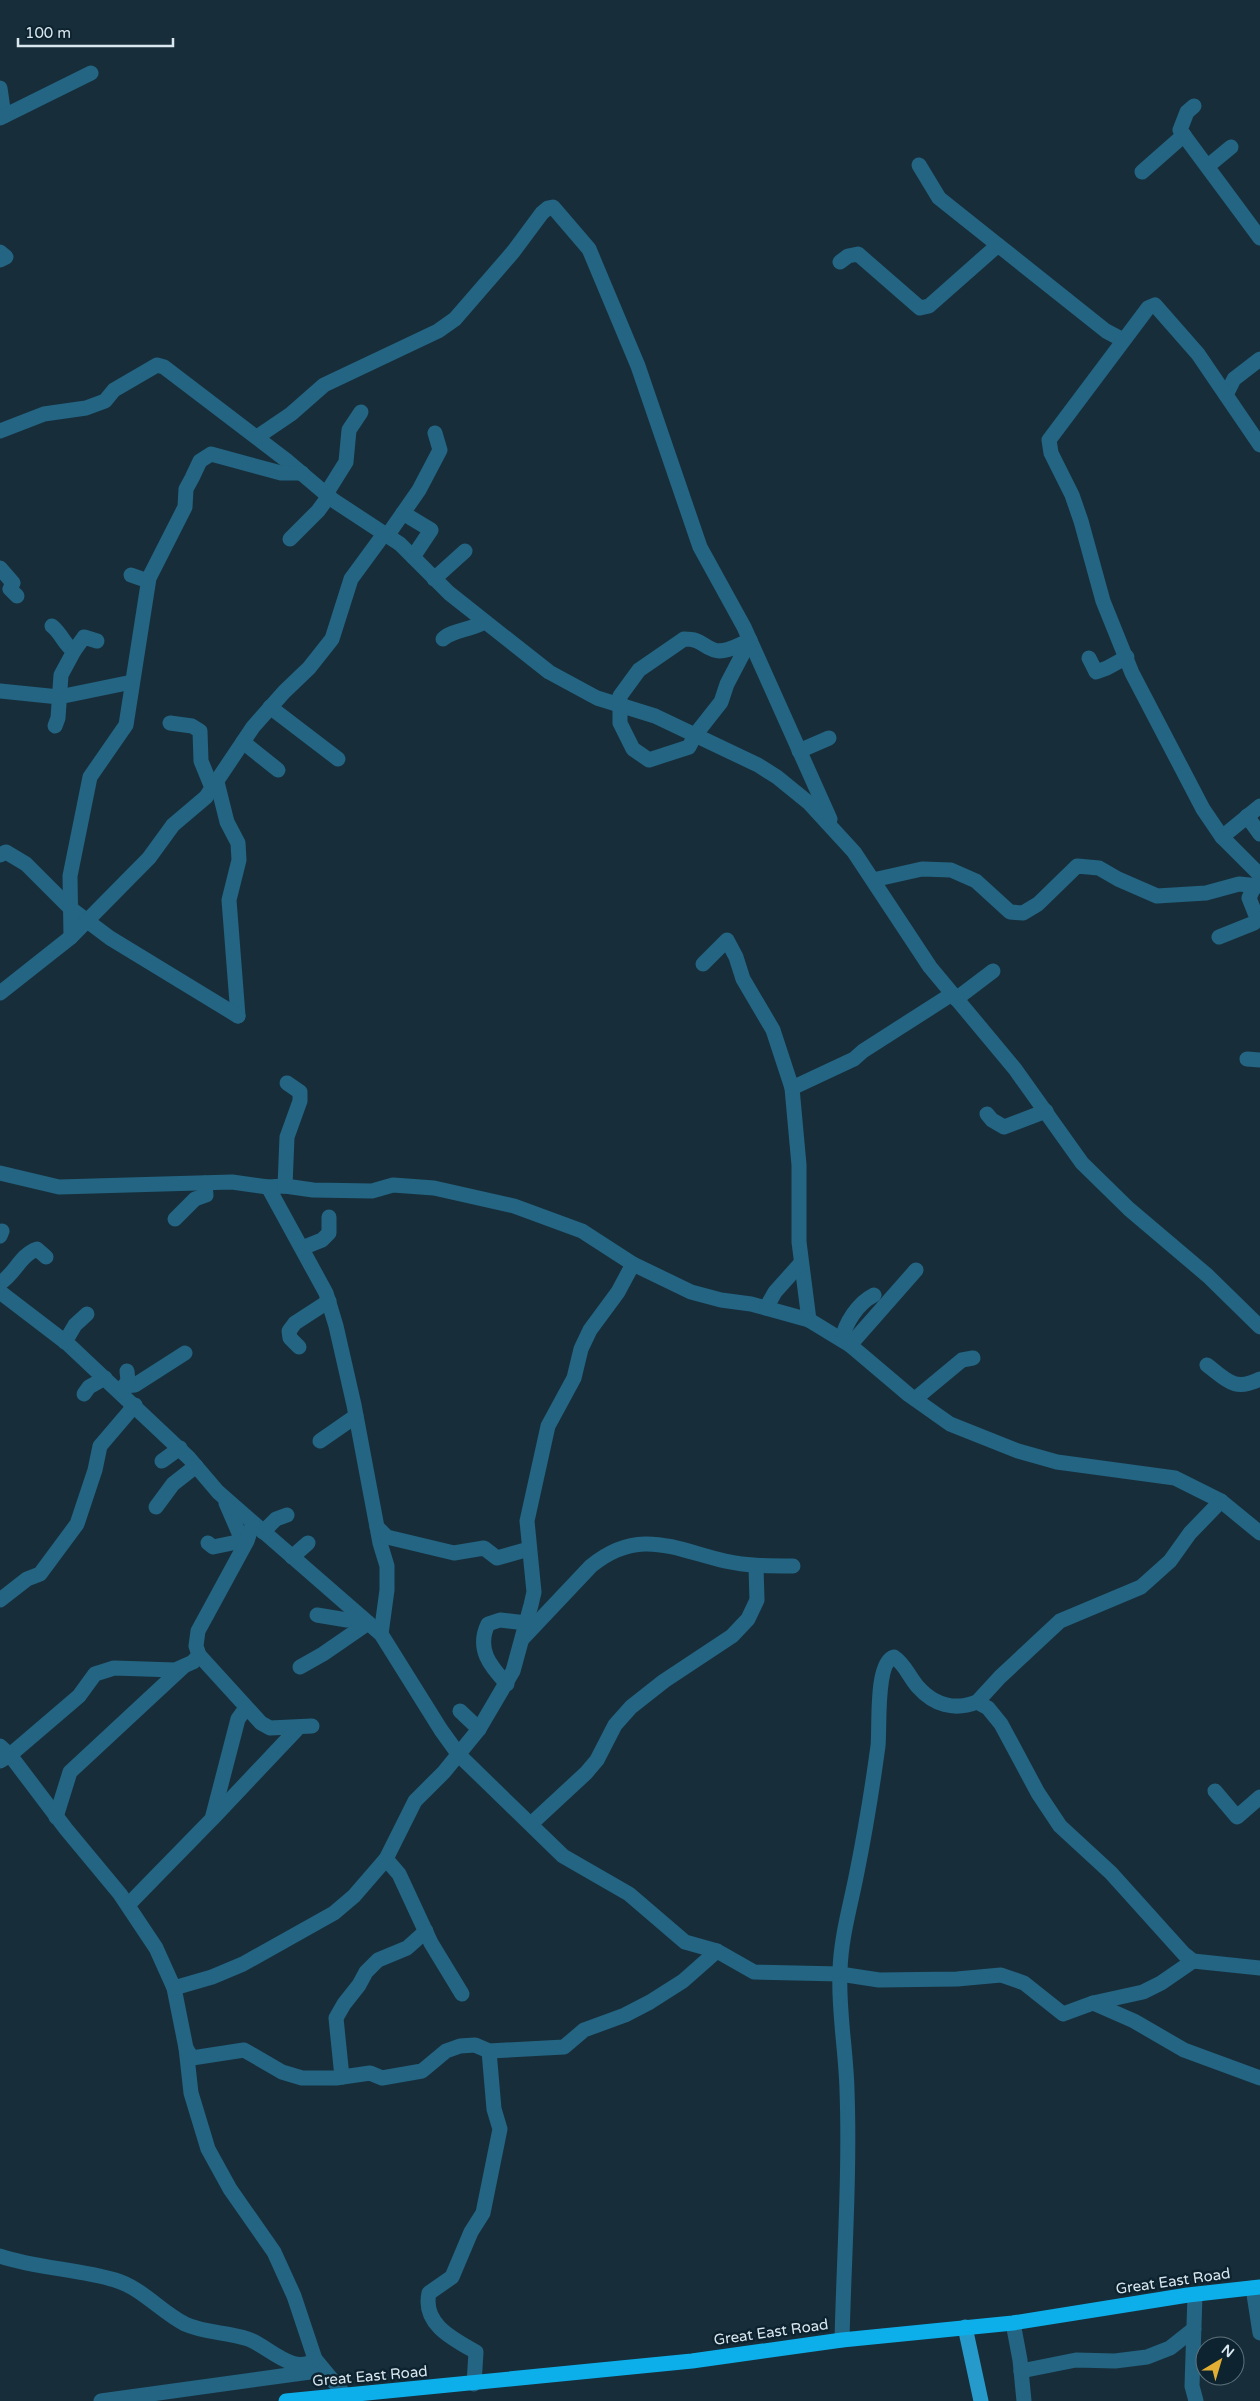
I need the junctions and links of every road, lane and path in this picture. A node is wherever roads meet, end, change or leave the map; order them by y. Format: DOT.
graph roads {
  1 [pos="91,73"];
  2 [pos="0,88"];
  3 [pos="1194,106"];
  4 [pos="2,117"];
  5 [pos="1184,135"];
  6 [pos="1231,147"];
  7 [pos="919,165"];
  8 [pos="1208,166"];
  9 [pos="1142,172"];
  10 [pos="1260,238"];
  11 [pos="998,245"];
  12 [pos="0,252"];
  13 [pos="0,260"];
  14 [pos="840,262"];
  15 [pos="1123,340"];
  16 [pos="1260,359"];
  17 [pos="1226,395"];
  18 [pos="361,412"];
  19 [pos="0,432"];
  20 [pos="435,433"];
  21 [pos="257,438"];
  22 [pos="1260,445"];
  23 [pos="302,474"];
  24 [pos="327,495"];
  25 [pos="403,513"];
  26 [pos="385,535"];
  27 [pos="290,539"];
  28 [pos="466,551"];
  29 [pos="413,557"];
  30 [pos="0,568"];
  31 [pos="131,575"];
  32 [pos="434,578"];
  33 [pos="148,581"];
  34 [pos="17,596"];
  35 [pos="484,622"];
  36 [pos="52,626"];
  37 [pos="443,639"];
  38 [pos="750,640"];
  39 [pos="97,641"];
  40 [pos="74,651"];
  41 [pos="1088,658"];
  42 [pos="1127,658"];
  43 [pos="132,682"];
  44 [pos="0,692"];
  45 [pos="59,696"];
  46 [pos="619,704"];
  47 [pos="270,707"];
  48 [pos="170,723"];
  49 [pos="55,726"];
  50 [pos="695,735"];
  51 [pos="830,738"];
  52 [pos="243,742"];
  53 [pos="799,752"];
  54 [pos="338,759"];
  55 [pos="278,770"];
  56 [pos="215,785"];
  57 [pos="1260,806"];
  58 [pos="1247,816"];
  59 [pos="834,830"];
  60 [pos="1260,834"];
  61 [pos="1222,837"];
  62 [pos="0,855"];
  63 [pos="873,880"];
  64 [pos="1258,882"];
  65 [pos="70,908"];
  66 [pos="88,920"];
  67 [pos="1219,937"];
  68 [pos="71,938"];
  69 [pos="702,964"];
  70 [pos="993,971"];
  71 [pos="0,993"];
  72 [pos="954,996"];
  73 [pos="287,1083"];
  74 [pos="792,1088"];
  75 [pos="1046,1111"];
  76 [pos="987,1114"];
  77 [pos="0,1173"];
  78 [pos="205,1184"];
  79 [pos="285,1186"];
  80 [pos="268,1187"];
  81 [pos="329,1217"];
  82 [pos="175,1219"];
  83 [pos="302,1248"];
  84 [pos="46,1257"];
  85 [pos="801,1263"];
  86 [pos="633,1264"];
  87 [pos="916,1270"];
  88 [pos="0,1283"];
  89 [pos="0,1292"];
  90 [pos="874,1295"];
  91 [pos="329,1301"];
  92 [pos="766,1308"];
  93 [pos="87,1314"];
  94 [pos="809,1320"];
  95 [pos="1260,1327"];
  96 [pos="65,1342"];
  97 [pos="846,1343"];
  98 [pos="299,1347"];
  99 [pos="185,1353"];
  100 [pos="973,1358"];
  101 [pos="1207,1365"];
  102 [pos="127,1370"];
  103 [pos="105,1378"];
  104 [pos="1260,1379"];
  105 [pos="122,1389"];
  106 [pos="84,1394"];
  107 [pos="915,1399"];
  108 [pos="135,1405"];
  109 [pos="356,1416"];
  110 [pos="320,1441"];
  111 [pos="180,1448"];
  112 [pos="162,1461"];
  113 [pos="196,1466"];
  114 [pos="225,1498"];
  115 [pos="1221,1501"];
  116 [pos="156,1507"];
  117 [pos="287,1515"];
  118 [pos="258,1527"];
  119 [pos="377,1527"];
  120 [pos="1260,1533"];
  121 [pos="245,1540"];
  122 [pos="208,1543"];
  123 [pos="308,1543"];
  124 [pos="529,1549"];
  125 [pos="292,1557"];
  126 [pos="793,1566"];
  127 [pos="756,1567"];
  128 [pos="0,1600"];
  129 [pos="317,1615"];
  130 [pos="362,1618"];
  131 [pos="524,1631"];
  132 [pos="381,1634"];
  133 [pos="200,1655"];
  134 [pos="184,1666"];
  135 [pos="300,1667"];
  136 [pos="507,1684"];
  137 [pos="977,1702"];
  138 [pos="246,1708"];
  139 [pos="460,1711"];
  140 [pos="270,1728"];
  141 [pos="479,1729"];
  142 [pos="283,1744"];
  143 [pos="3,1754"];
  144 [pos="460,1755"];
  145 [pos="1215,1791"];
  146 [pos="1260,1797"];
  147 [pos="56,1817"];
  148 [pos="212,1819"];
  149 [pos="531,1824"];
  150 [pos="386,1859"];
  151 [pos="128,1905"];
  152 [pos="426,1931"];
  153 [pos="717,1951"];
  154 [pos="1193,1961"];
  155 [pos="1260,1968"];
  156 [pos="840,1974"];
  157 [pos="174,1988"];
  158 [pos="462,1994"];
  159 [pos="1093,2002"];
  160 [pos="186,2048"];
  161 [pos="489,2051"];
  162 [pos="342,2077"];
  163 [pos="1260,2078"];
  164 [pos="0,2256"];
  165 [pos="1256,2288"];
  166 [pos="1195,2295"];
  167 [pos="1013,2323"];
  168 [pos="965,2327"];
  169 [pos="1194,2329"];
  170 [pos="1260,2333"];
  171 [pos="842,2340"];
  172 [pos="315,2359"];
  173 [pos="326,2370"];
  174 [pos="1021,2371"];
  175 [pos="474,2384"];
  176 [pos="344,2398"];
  177 [pos="101,2401"];
  178 [pos="286,2401"];
  179 [pos="981,2401"];
  180 [pos="1024,2401"];
  181 [pos="1196,2401"];
  1 -- 4 [label="street"];
  2 -- 4 [label="street"];
  3 -- 5 [label="street"];
  5 -- 8 [label="street"];
  5 -- 9 [label="street"];
  6 -- 8 [label="street"];
  7 -- 11 [label="street"];
  8 -- 10 [label="street"];
  11 -- 14 [label="street"];
  11 -- 15 [label="street"];
  12 -- 13 [label="street"];
  15 -- 17 [label="street"];
  15 -- 42 [label="street"];
  16 -- 17 [label="street"];
  17 -- 22 [label="street"];
  18 -- 24 [label="street"];
  19 -- 21 [label="street"];
  20 -- 25 [label="street"];
  21 -- 23 [label="street"];
  21 -- 38 [label="street"];
  23 -- 24 [label="street"];
  23 -- 33 [label="street"];
  24 -- 26 [label="street"];
  24 -- 27 [label="street"];
  25 -- 26 [label="street"];
  25 -- 29 [label="street"];
  26 -- 29 [label="street"];
  26 -- 47 [label="street"];
  28 -- 32 [label="street"];
  29 -- 32 [label="street"];
  30 -- 34 [label="street"];
  31 -- 33 [label="street"];
  32 -- 35 [label="street"];
  33 -- 43 [label="street"];
  35 -- 37 [label="street"];
  35 -- 46 [label="street"];
  36 -- 40 [label="street"];
  38 -- 46 [label="street"];
  38 -- 50 [label="street"];
  38 -- 53 [label="street"];
  39 -- 40 [label="street"];
  40 -- 45 [label="street"];
  41 -- 42 [label="street"];
  42 -- 61 [label="street"];
  43 -- 45 [label="street"];
  43 -- 65 [label="street"];
  44 -- 45 [label="street"];
  45 -- 49 [label="street"];
  46 -- 50 [label="street"];
  46 -- 50 [label="street"];
  47 -- 52 [label="street"];
  47 -- 54 [label="street"];
  48 -- 56 [label="street"];
  50 -- 59 [label="street"];
  51 -- 53 [label="street"];
  52 -- 55 [label="street"];
  52 -- 56 [label="street"];
  53 -- 59 [label="street"];
  56 -- 66 [label="street"];
  56 -- 66 [label="street"];
  57 -- 58 [label="street"];
  58 -- 60 [label="street"];
  58 -- 61 [label="street"];
  59 -- 63 [label="street"];
  61 -- 64 [label="street"];
  62 -- 65 [label="street"];
  63 -- 64 [label="street"];
  63 -- 72 [label="street"];
  64 -- 67 [label="street"];
  65 -- 66 [label="street"];
  65 -- 68 [label="street"];
  66 -- 68 [label="street"];
  68 -- 71 [label="street"];
  69 -- 74 [label="street"];
  70 -- 72 [label="street"];
  72 -- 74 [label="street"];
  72 -- 75 [label="street"];
  73 -- 79 [label="street"];
  74 -- 85 [label="street"];
  75 -- 76 [label="street"];
  75 -- 95 [label="street"];
  77 -- 78 [label="street"];
  78 -- 80 [label="street"];
  78 -- 82 [label="street"];
  79 -- 80 [label="street"];
  79 -- 86 [label="street"];
  80 -- 83 [label="street"];
  81 -- 83 [label="street"];
  83 -- 91 [label="street"];
  84 -- 88 [label="street"];
  85 -- 92 [label="street"];
  85 -- 94 [label="street"];
  86 -- 92 [label="street"];
  86 -- 124 [label="street"];
  87 -- 97 [label="street"];
  89 -- 96 [label="street"];
  90 -- 97 [label="street"];
  91 -- 98 [label="street"];
  91 -- 109 [label="street"];
  92 -- 94 [label="street"];
  93 -- 96 [label="street"];
  94 -- 97 [label="street"];
  96 -- 103 [label="street"];
  97 -- 107 [label="street"];
  99 -- 105 [label="street"];
  100 -- 107 [label="street"];
  101 -- 104 [label="street"];
  102 -- 105 [label="street"];
  103 -- 105 [label="street"];
  103 -- 106 [label="street"];
  105 -- 108 [label="street"];
  107 -- 115 [label="street"];
  108 -- 111 [label="street"];
  108 -- 128 [label="street"];
  109 -- 110 [label="street"];
  109 -- 119 [label="street"];
  111 -- 112 [label="street"];
  111 -- 113 [label="street"];
  113 -- 114 [label="street"];
  113 -- 116 [label="street"];
  114 -- 118 [label="street"];
  114 -- 121 [label="street"];
  115 -- 120 [label="street"];
  115 -- 137 [label="street"];
  117 -- 118 [label="street"];
  118 -- 121 [label="street"];
  118 -- 125 [label="street"];
  119 -- 124 [label="street"];
  119 -- 132 [label="street"];
  121 -- 122 [label="street"];
  121 -- 133 [label="street"];
  123 -- 125 [label="street"];
  124 -- 131 [label="street"];
  125 -- 130 [label="street"];
  126 -- 127 [label="street"];
  127 -- 131 [label="street"];
  127 -- 149 [label="street"];
  129 -- 130 [label="street"];
  130 -- 132 [label="street"];
  130 -- 135 [label="street"];
  131 -- 136 [label="street"];
  131 -- 136 [label="street"];
  132 -- 144 [label="street"];
  133 -- 134 [label="street"];
  133 -- 138 [label="street"];
  134 -- 143 [label="street"];
  134 -- 147 [label="street"];
  136 -- 141 [label="street"];
  137 -- 154 [label="street"];
  137 -- 156 [label="street"];
  138 -- 140 [label="street"];
  138 -- 148 [label="street"];
  139 -- 141 [label="street"];
  140 -- 142 [label="street"];
  140 -- 142 [label="street"];
  141 -- 144 [label="street"];
  142 -- 148 [label="street"];
  143 -- 147 [label="street"];
  144 -- 149 [label="street"];
  144 -- 150 [label="street"];
  145 -- 146 [label="street"];
  147 -- 151 [label="street"];
  148 -- 151 [label="street"];
  149 -- 153 [label="street"];
  150 -- 152 [label="street"];
  150 -- 157 [label="street"];
  151 -- 157 [label="street"];
  152 -- 158 [label="street"];
  152 -- 162 [label="street"];
  153 -- 156 [label="street"];
  153 -- 161 [label="street"];
  154 -- 155 [label="street"];
  154 -- 159 [label="street"];
  156 -- 159 [label="street"];
  156 -- 171 [label="street"];
  157 -- 160 [label="street"];
  159 -- 163 [label="street"];
  160 -- 162 [label="street"];
  160 -- 172 [label="street"];
  161 -- 162 [label="street"];
  161 -- 175 [label="street"];
  164 -- 172 [label="street"];
  165 -- 166 [label="highway, Great East Road"];
  165 -- 170 [label="street"];
  166 -- 167 [label="highway, Great East Road"];
  166 -- 169 [label="street"];
  167 -- 168 [label="highway, Great East Road"];
  167 -- 174 [label="street"];
  168 -- 171 [label="highway, Great East Road"];
  168 -- 179 [label="main road"];
  169 -- 174 [label="street"];
  169 -- 181 [label="street"];
  171 -- 175 [label="highway, Great East Road"];
  172 -- 173 [label="street"];
  173 -- 176 [label="street"];
  173 -- 177 [label="street"];
  174 -- 180 [label="street"];
  175 -- 176 [label="highway, Great East Road"];
  176 -- 178 [label="highway, Great East Road"];
}
